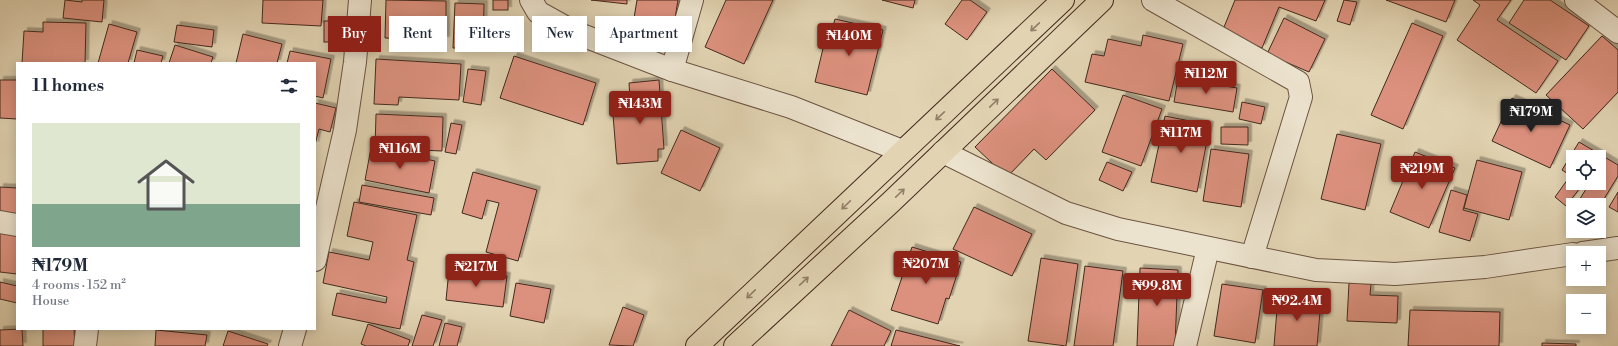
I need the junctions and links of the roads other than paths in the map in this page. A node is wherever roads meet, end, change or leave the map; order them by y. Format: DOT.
graph roads {
  1 [pos="360,0"];
  2 [pos="531,0"];
  3 [pos="692,0"];
  4 [pos="1063,0"];
  5 [pos="1102,0"];
  6 [pos="1153,0"];
  7 [pos="1576,0"];
  8 [pos="1618,32"];
  9 [pos="672,70"];
  10 [pos="902,151"];
  11 [pos="943,152"];
  12 [pos="0,222"];
  13 [pos="16,225"];
  14 [pos="1208,248"];
  15 [pos="1618,248"];
  16 [pos="1606,250"];
  17 [pos="1566,255"];
  18 [pos="316,256"];
  19 [pos="1252,257"];
  20 [pos="87,330"];
  21 [pos="295,330"];
  22 [pos="85,346"];
  23 [pos="290,346"];
  24 [pos="697,346"];
  25 [pos="735,346"];
  26 [pos="1185,346"];
  1 -- 18 [label="street"];
  2 -- 9 [label="street"];
  3 -- 9 [label="street"];
  4 -- 10 [label="main road, one-way"];
  11 -- 5 [label="main road, one-way"];
  6 -- 19 [label="street"];
  7 -- 8 [label="street"];
  9 -- 10 [label="street"];
  10 -- 24 [label="main road, one-way"];
  11 -- 14 [label="street"];
  25 -- 11 [label="main road, one-way"];
  12 -- 13 [label="street"];
  14 -- 19 [label="street"];
  14 -- 26 [label="street"];
  15 -- 16 [label="street"];
  17 -- 19 [label="street"];
  20 -- 22 [label="street"];
  21 -- 23 [label="street"];
}
